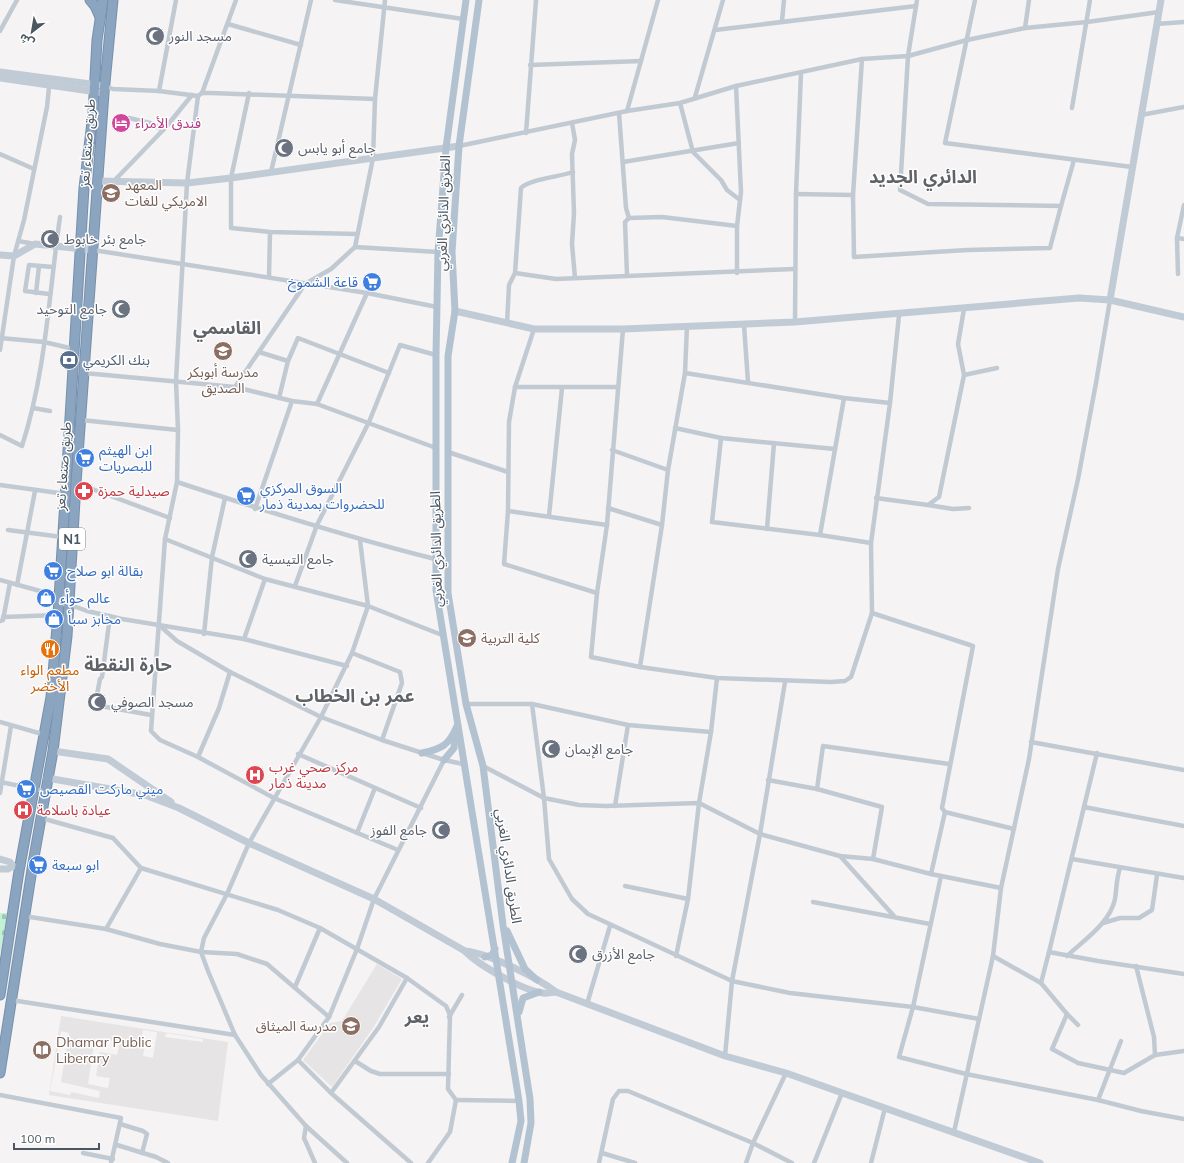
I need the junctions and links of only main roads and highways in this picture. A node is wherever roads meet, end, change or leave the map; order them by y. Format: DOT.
graph roads {
  1 [pos="90,0"];
  2 [pos="103,0"];
  3 [pos="113,0"];
  4 [pos="466,0"];
  5 [pos="479,0"];
  6 [pos="100,21"];
  7 [pos="102,89"];
  8 [pos="438,252"];
  9 [pos="452,252"];
  10 [pos="436,448"];
  11 [pos="448,452"];
  12 [pos="442,635"];
  13 [pos="454,638"];
  14 [pos="457,726"];
  15 [pos="422,753"];
  16 [pos="444,760"];
  17 [pos="503,925"];
  18 [pos="495,949"];
  19 [pos="485,957"];
  20 [pos="537,980"];
  21 [pos="539,992"];
  22 [pos="0,995"];
  23 [pos="518,1014"];
  24 [pos="0,1073"];
  25 [pos="512,1163"];
  26 [pos="524,1163"];
  1 -- 6 [label="highway"];
  2 -- 6 [label="highway, طريق صنعاء تعز / N1"];
  3 -- 7 [label="highway, طريق صنعاء تعز / N1"];
  4 -- 8 [label="main road, الطريق الدائري الغربي"];
  5 -- 9 [label="main road, الطريق الدائري الغربي"];
  6 -- 7 [label="highway, طريق صنعاء تعز / N1"];
  7 -- 22 [label="highway, طريق صنعاء تعز / N1"];
  7 -- 24 [label="highway, طريق صنعاء تعز / N1"];
  8 -- 9 [label="main road"];
  8 -- 10 [label="main road, الطريق الدائري الغربي"];
  9 -- 11 [label="main road, الطريق الدائري الغربي"];
  10 -- 11 [label="main road"];
  10 -- 12 [label="main road, الطريق الدائري الغربي"];
  11 -- 13 [label="main road, الطريق الدائري الغربي"];
  12 -- 13 [label="main road"];
  12 -- 14 [label="main road, الطريق الدائري الغربي"];
  13 -- 17 [label="main road, الطريق الدائري الغربي"];
  14 -- 15 [label="main road"];
  14 -- 16 [label="main road"];
  14 -- 18 [label="main road, الطريق الدائري الغربي"];
  17 -- 20 [label="main road"];
  17 -- 23 [label="main road, الطريق الدائري الغربي"];
  18 -- 19 [label="main road"];
  18 -- 25 [label="main road, الطريق الدائري الغربي"];
  21 -- 23 [label="main road"];
  23 -- 26 [label="main road, الطريق الدائري الغربي"];
}
